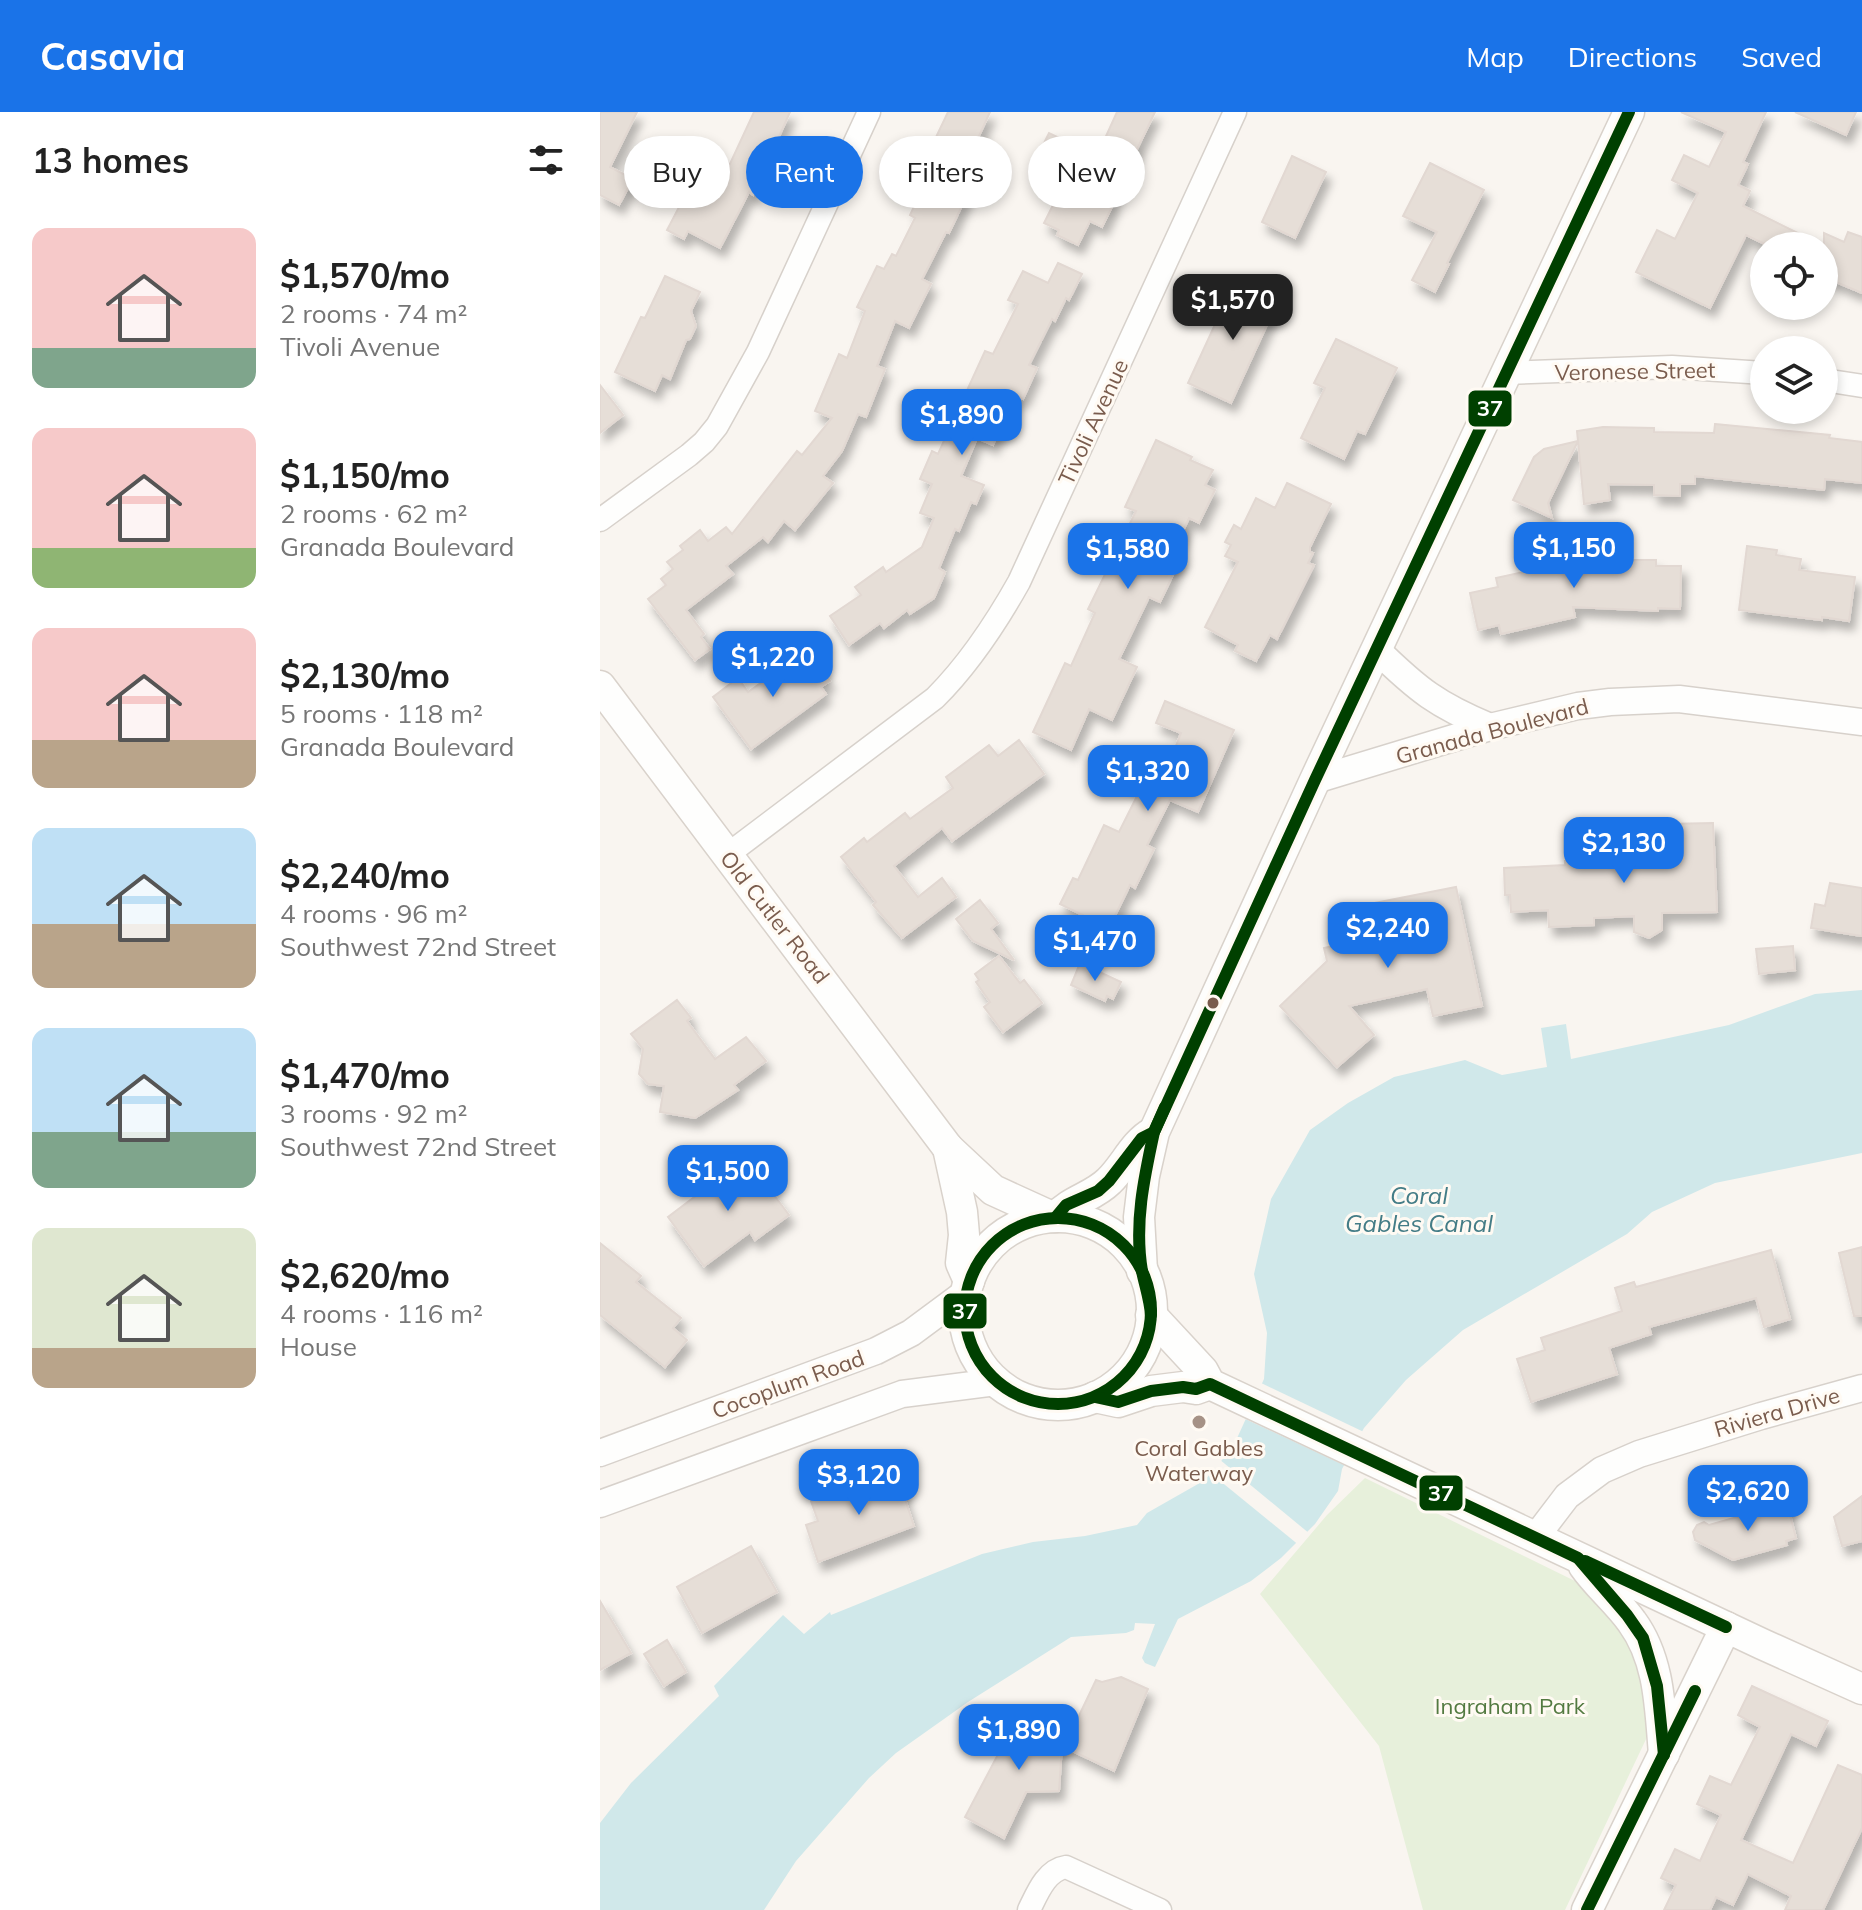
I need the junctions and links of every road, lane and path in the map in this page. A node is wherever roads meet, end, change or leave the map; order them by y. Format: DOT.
graph roads {
  1 [pos="869,112"];
  2 [pos="1235,112"];
  3 [pos="1629,112"];
  4 [pos="1750,372"];
  5 [pos="1506,373"];
  6 [pos="1838,382"];
  7 [pos="1862,386"];
  8 [pos="600,520"];
  9 [pos="1377,650"];
  10 [pos="600,686"];
  11 [pos="1862,722"];
  12 [pos="1490,727"];
  13 [pos="1315,780"];
  14 [pos="727,855"];
  15 [pos="1154,1132"];
  16 [pos="948,1148"];
  17 [pos="1054,1217"];
  18 [pos="1142,1271"];
  19 [pos="967,1287"];
  20 [pos="1151,1315"];
  21 [pos="996,1382"];
  22 [pos="1862,1388"];
  23 [pos="1224,1390"];
  24 [pos="1095,1397"];
  25 [pos="600,1453"];
  26 [pos="600,1504"];
  27 [pos="1535,1538"];
  28 [pos="1578,1558"];
  29 [pos="1726,1627"];
  30 [pos="1862,1689"];
  31 [pos="1664,1755"];
  32 [pos="1029,1910"];
  33 [pos="1160,1910"];
  34 [pos="1587,1910"];
  1 -- 8 [label="street"];
  2 -- 14 [label="street, Tivoli Avenue"];
  3 -- 5 [label="main road"];
  4 -- 5 [label="street, Veronese Street"];
  5 -- 9 [label="main road"];
  6 -- 7 [label="street"];
  9 -- 12 [label="street"];
  9 -- 13 [label="main road"];
  10 -- 14 [label="main road, Old Cutler Road"];
  11 -- 12 [label="street, Granada Boulevard"];
  12 -- 13 [label="street, Granada Boulevard"];
  13 -- 15 [label="main road"];
  14 -- 16 [label="main road, Old Cutler Road"];
  15 -- 17 [label="main road"];
  15 -- 18 [label="main road"];
  16 -- 17 [label="main road, Old Cutler Road"];
  16 -- 19 [label="main road, Old Cutler Road"];
  17 -- 18 [label="main road"];
  17 -- 19 [label="main road"];
  18 -- 20 [label="main road"];
  19 -- 21 [label="main road"];
  19 -- 25 [label="street, Cocoplum Road"];
  20 -- 23 [label="main road"];
  20 -- 24 [label="main road"];
  21 -- 24 [label="main road"];
  21 -- 26 [label="street"];
  22 -- 27 [label="street, Riviera Drive"];
  23 -- 24 [label="main road"];
  23 -- 27 [label="main road"];
  27 -- 28 [label="main road"];
  28 -- 29 [label="main road"];
  28 -- 31 [label="main road"];
  29 -- 30 [label="main road"];
  29 -- 31 [label="main road"];
  31 -- 34 [label="main road"];
  32 -- 33 [label="street"];
}
